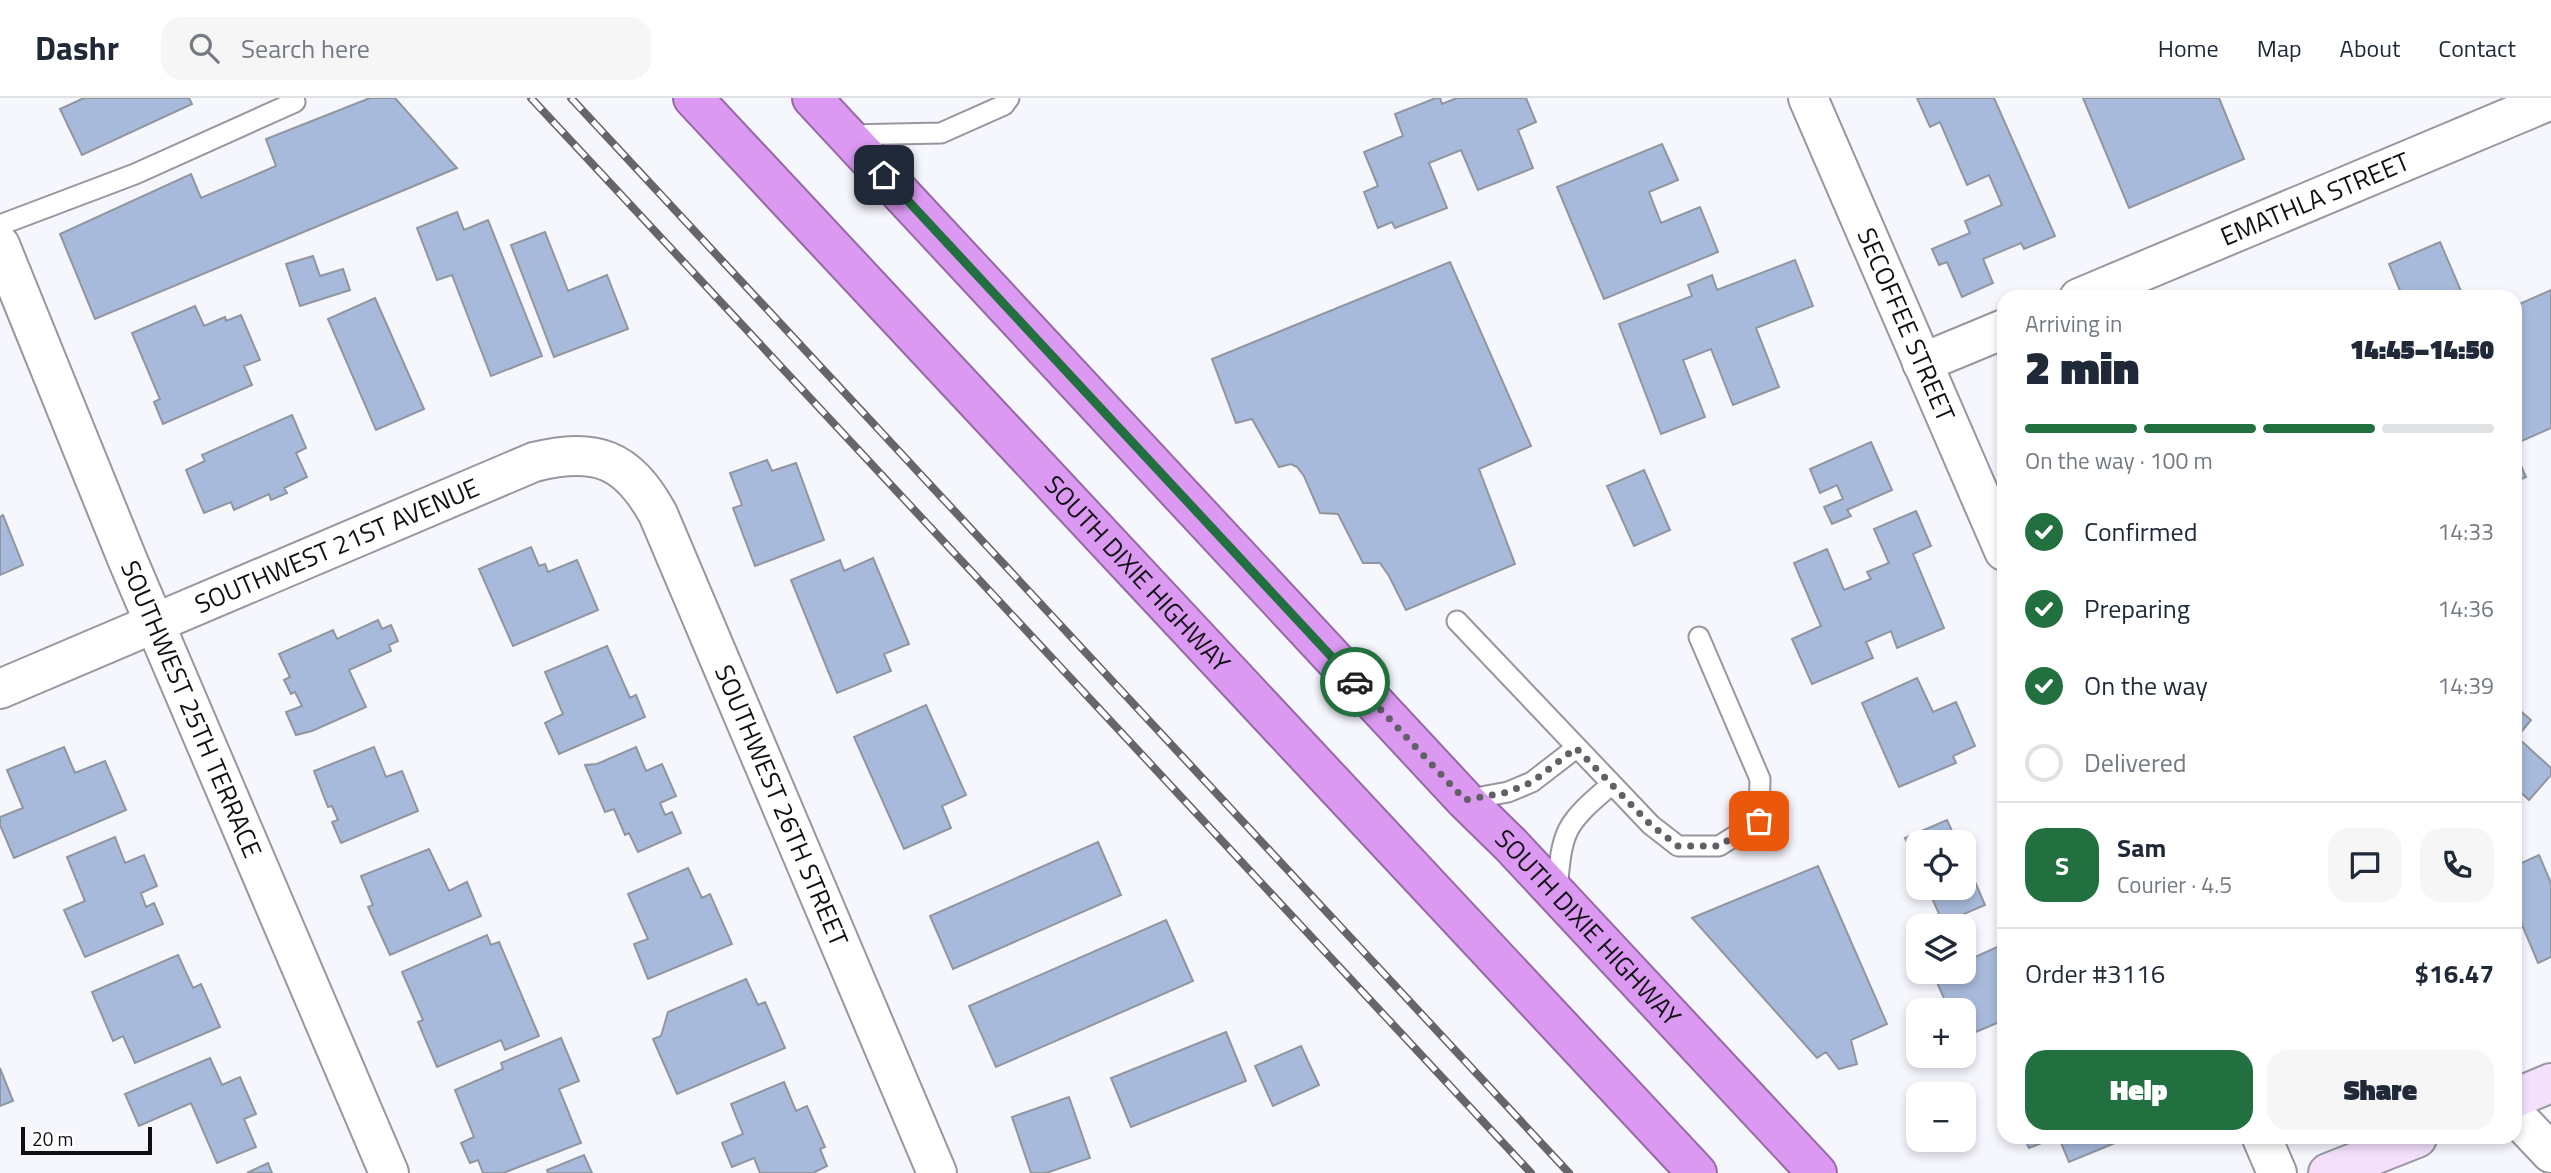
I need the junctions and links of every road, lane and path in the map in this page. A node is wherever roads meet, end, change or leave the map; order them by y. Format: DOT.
graph roads {
  1 [pos="692,98"];
  2 [pos="812,98"];
  3 [pos="1009,98"];
  4 [pos="1808,98"];
  5 [pos="2551,100"];
  6 [pos="295,102"];
  7 [pos="847,135"];
  8 [pos="0,225"];
  9 [pos="0,245"];
  10 [pos="2098,290"];
  11 [pos="1997,332"];
  12 [pos="1922,363"];
  13 [pos="602,458"];
  14 [pos="1997,535"];
  15 [pos="1457,621"];
  16 [pos="156,623"];
  17 [pos="1699,637"];
  18 [pos="0,689"];
  19 [pos="1576,748"];
  20 [pos="1612,784"];
  21 [pos="1465,800"];
  22 [pos="1557,895"];
  23 [pos="2551,1083"];
  24 [pos="2522,1095"];
  25 [pos="2522,1122"];
  26 [pos="2265,1144"];
  27 [pos="2402,1144"];
  28 [pos="2551,1153"];
  29 [pos="389,1173"];
  30 [pos="937,1173"];
  31 [pos="1697,1173"];
  32 [pos="1817,1173"];
  33 [pos="2277,1173"];
  34 [pos="2328,1173"];
  1 -- 31 [label="highway, SOUTH DIXIE HIGHWAY"];
  2 -- 7 [label="highway, SOUTH DIXIE HIGHWAY"];
  3 -- 7 [label="lane"];
  4 -- 12 [label="street, SECOFFEE STREET"];
  5 -- 10 [label="street, EMATHLA STREET"];
  6 -- 8 [label="lane"];
  7 -- 21 [label="highway, SOUTH DIXIE HIGHWAY"];
  9 -- 16 [label="street, SOUTHWEST 25TH TERRACE"];
  11 -- 12 [label="street"];
  12 -- 14 [label="street, SECOFFEE STREET"];
  13 -- 16 [label="street, SOUTHWEST 21ST AVENUE"];
  13 -- 30 [label="street, SOUTHWEST 26TH STREET"];
  15 -- 19 [label="lane"];
  16 -- 18 [label="street, SOUTHWEST 21ST AVENUE"];
  16 -- 29 [label="street, SOUTHWEST 25TH TERRACE"];
  17 -- 20 [label="lane"];
  19 -- 20 [label="lane"];
  19 -- 21 [label="lane"];
  20 -- 22 [label="lane"];
  21 -- 22 [label="highway, SOUTH DIXIE HIGHWAY"];
  22 -- 32 [label="highway, SOUTH DIXIE HIGHWAY"];
  23 -- 24 [label="street"];
  25 -- 28 [label="street"];
  26 -- 33 [label="street"];
  27 -- 34 [label="street"];
}
